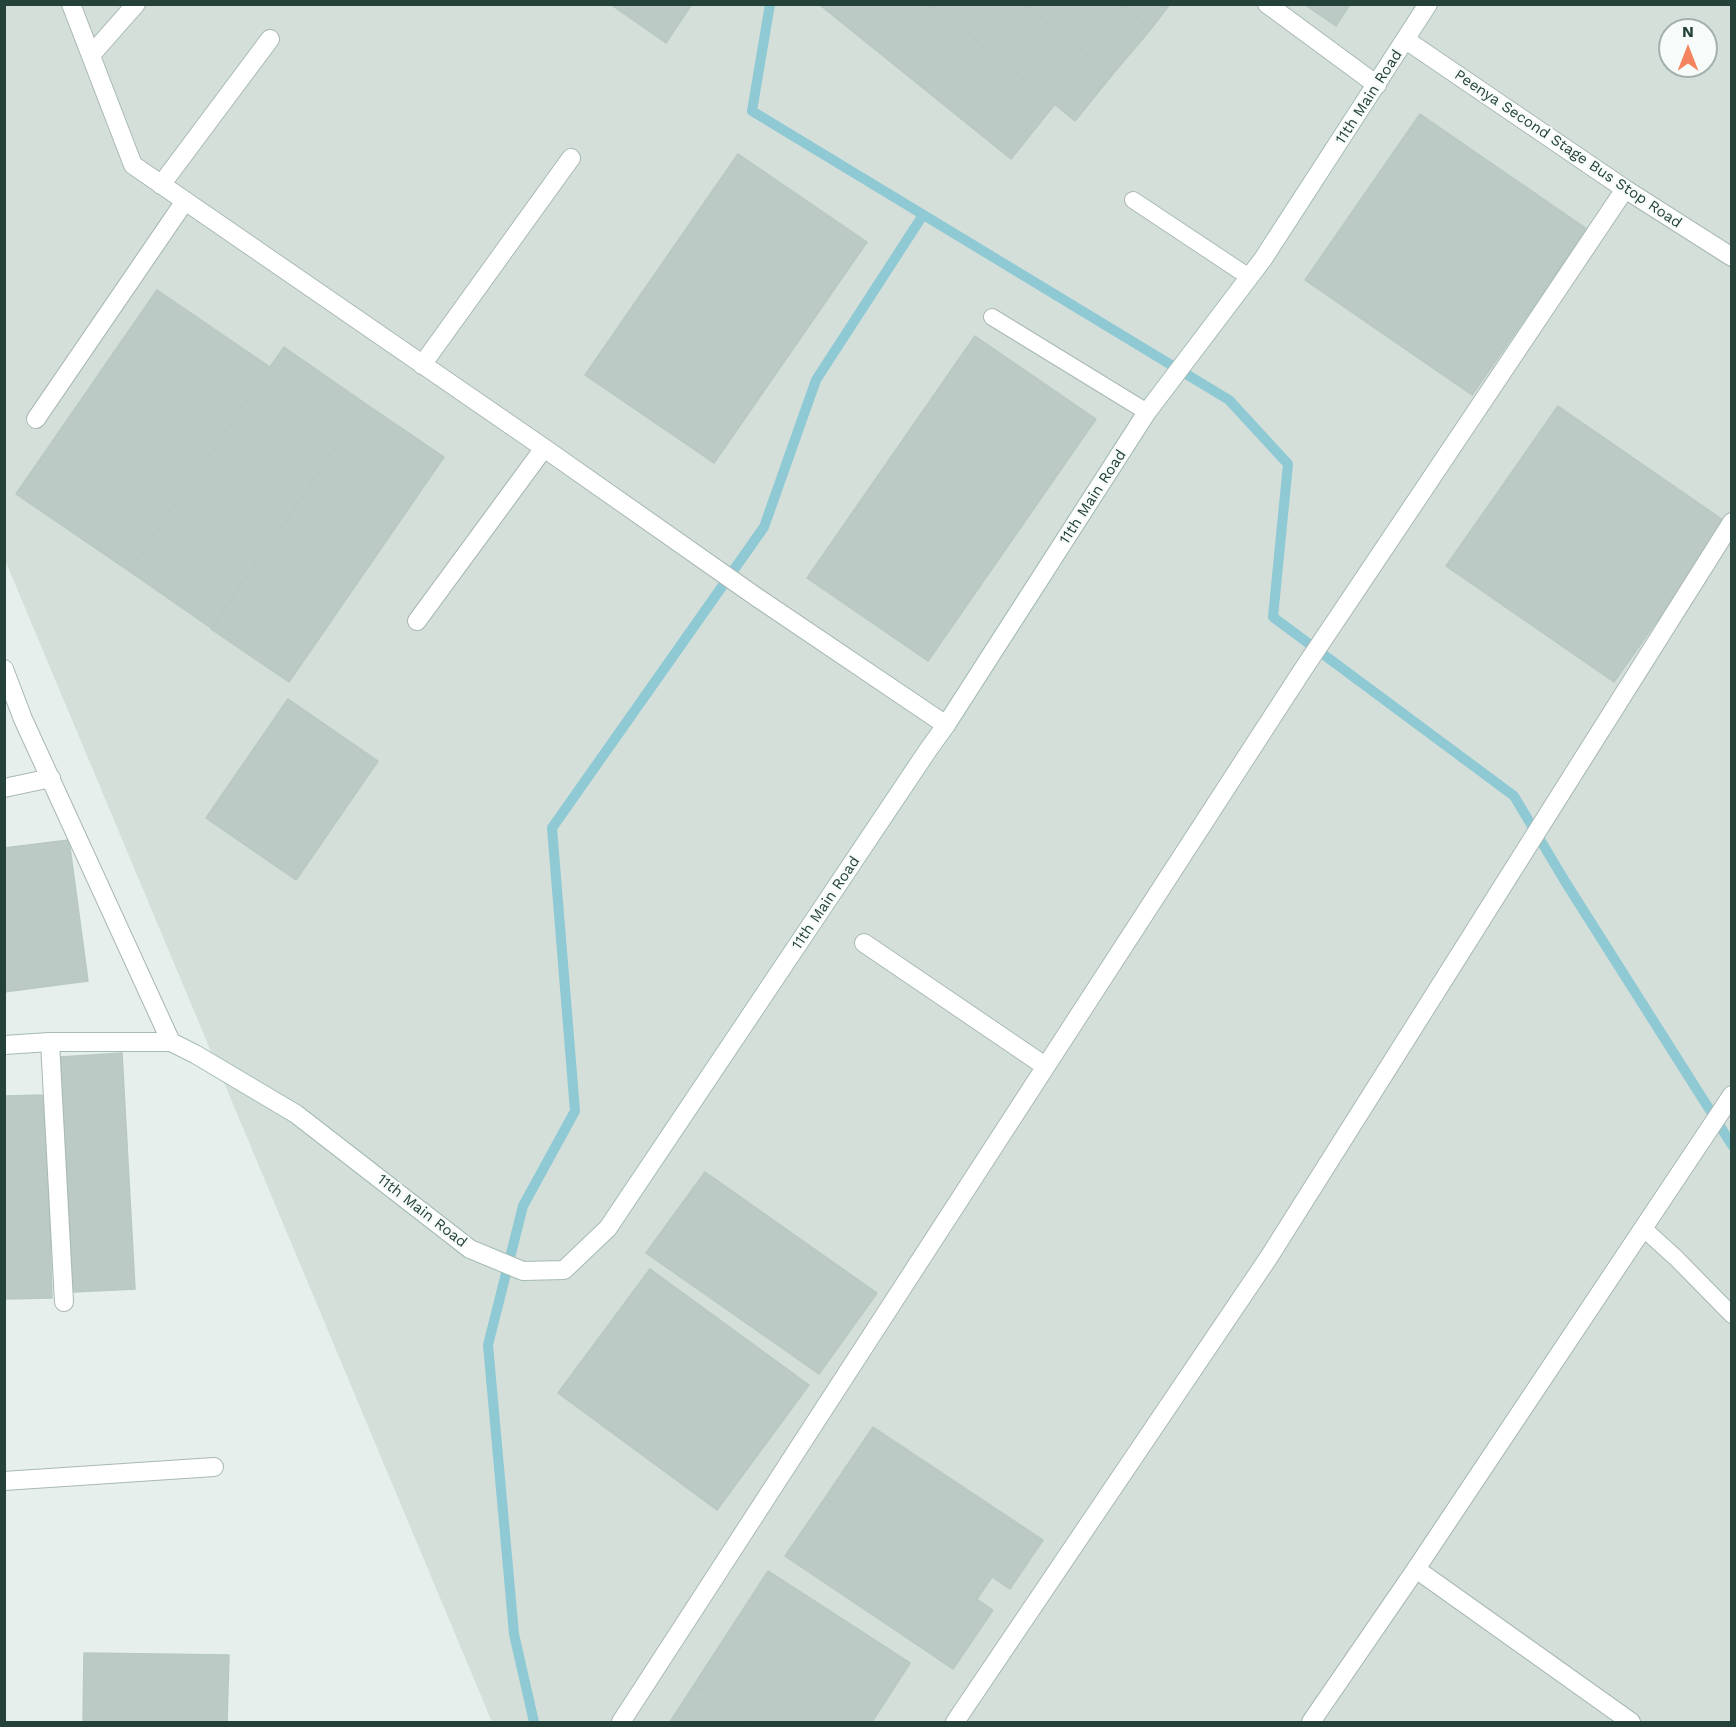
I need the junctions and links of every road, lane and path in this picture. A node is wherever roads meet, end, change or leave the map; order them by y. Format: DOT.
graph roads {
  1 [pos="72,4"];
  2 [pos="136,4"];
  3 [pos="1267,4"];
  4 [pos="1428,4"];
  5 [pos="270,39"];
  6 [pos="1406,40"];
  7 [pos="91,55"];
  8 [pos="1377,85"];
  9 [pos="571,158"];
  10 [pos="161,185"];
  11 [pos="1625,189"];
  12 [pos="1133,200"];
  13 [pos="185,201"];
  14 [pos="1731,257"];
  15 [pos="1249,277"];
  16 [pos="992,317"];
  17 [pos="422,365"];
  18 [pos="1147,412"];
  19 [pos="36,419"];
  20 [pos="544,448"];
  21 [pos="1731,522"];
  22 [pos="417,621"];
  23 [pos="4,669"];
  24 [pos="946,725"];
  25 [pos="51,778"];
  26 [pos="4,788"];
  27 [pos="864,943"];
  28 [pos="50,1042"];
  29 [pos="171,1042"];
  30 [pos="4,1045"];
  31 [pos="1046,1066"];
  32 [pos="1731,1096"];
  33 [pos="1643,1228"];
  34 [pos="64,1302"];
  35 [pos="1731,1315"];
  36 [pos="214,1467"];
  37 [pos="4,1481"];
  38 [pos="1416,1569"];
  39 [pos="621,1722"];
  40 [pos="955,1722"];
  41 [pos="1311,1722"];
  42 [pos="1631,1722"];
  1 -- 7 [label="street"];
  2 -- 7 [label="street"];
  3 -- 8 [label="street"];
  4 -- 6 [label="street, 11th Main Road"];
  5 -- 10 [label="street"];
  6 -- 8 [label="street, 11th Main Road"];
  6 -- 11 [label="street, Peenya Second Stage Bus Stop Road"];
  7 -- 10 [label="street"];
  8 -- 15 [label="street, 11th Main Road"];
  9 -- 17 [label="street"];
  10 -- 13 [label="street"];
  11 -- 14 [label="street, Peenya Second Stage Bus Stop Road"];
  11 -- 31 [label="street"];
  12 -- 15 [label="lane"];
  13 -- 17 [label="street"];
  13 -- 19 [label="street"];
  15 -- 18 [label="street, 11th Main Road"];
  16 -- 18 [label="lane"];
  17 -- 20 [label="street"];
  18 -- 24 [label="street, 11th Main Road"];
  20 -- 22 [label="street"];
  20 -- 24 [label="street"];
  21 -- 40 [label="street"];
  23 -- 25 [label="street"];
  24 -- 29 [label="street, 11th Main Road"];
  25 -- 26 [label="street"];
  25 -- 29 [label="street"];
  27 -- 31 [label="street"];
  28 -- 29 [label="street, 11th Main Road"];
  28 -- 30 [label="street, 11th Main Road"];
  28 -- 34 [label="street"];
  31 -- 39 [label="street"];
  32 -- 33 [label="street"];
  33 -- 35 [label="lane"];
  33 -- 38 [label="street"];
  36 -- 37 [label="street"];
  38 -- 41 [label="street"];
  38 -- 42 [label="street"];
}
